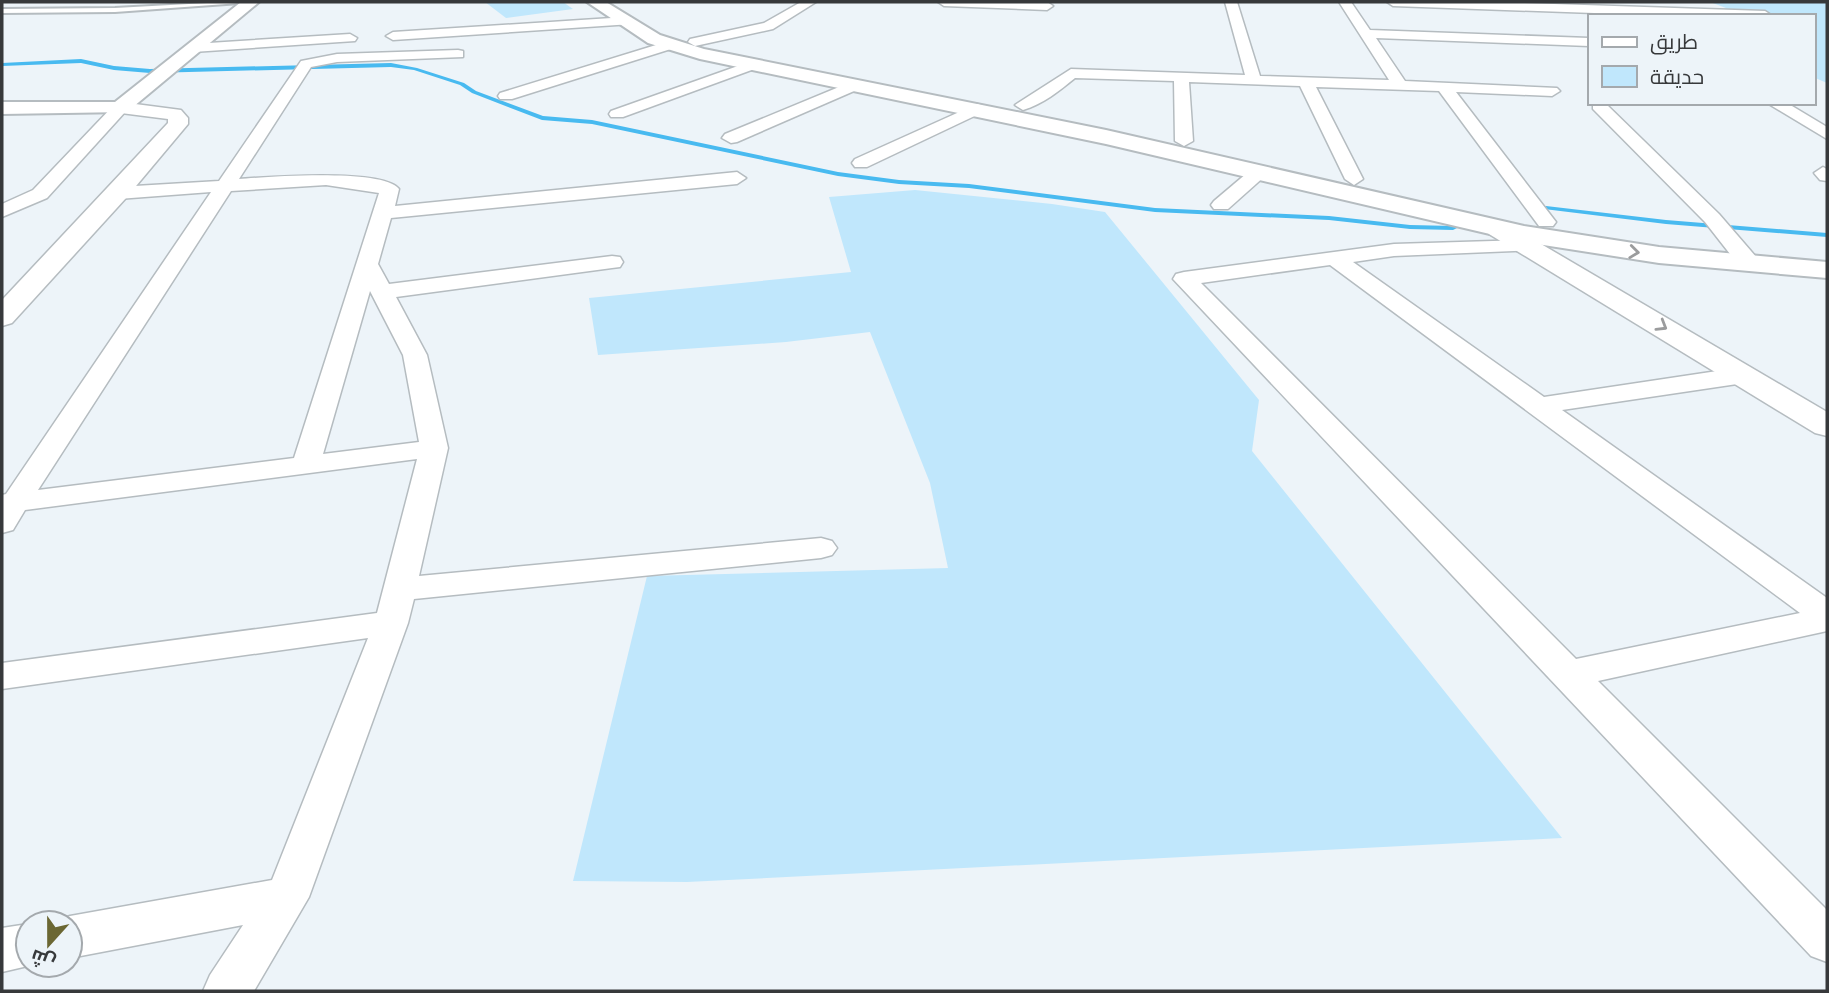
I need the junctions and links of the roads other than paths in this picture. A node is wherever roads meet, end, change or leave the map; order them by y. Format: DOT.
graph roads {
  1 [pos="251,2"];
  2 [pos="595,2"];
  3 [pos="810,2"];
  4 [pos="944,2"];
  5 [pos="1231,2"];
  6 [pos="1345,2"];
  7 [pos="1394,2"];
  8 [pos="1461,4"];
  9 [pos="1594,5"];
  10 [pos="1047,6"];
  11 [pos="1539,7"];
  12 [pos="2,11"];
  13 [pos="625,11"];
  14 [pos="1621,13"];
  15 [pos="1693,14"];
  16 [pos="1367,34"];
  17 [pos="1492,39"];
  18 [pos="695,41"];
  19 [pos="1569,41"];
  20 [pos="1588,42"];
  21 [pos="669,44"];
  22 [pos="193,48"];
  23 [pos="458,54"];
  24 [pos="752,65"];
  25 [pos="1181,77"];
  26 [pos="1254,79"];
  27 [pos="1306,82"];
  28 [pos="856,85"];
  29 [pos="1400,85"];
  30 [pos="1444,87"];
  31 [pos="1552,91"];
  32 [pos="506,96"];
  33 [pos="1778,105"];
  34 [pos="1599,106"];
  35 [pos="2,108"];
  36 [pos="120,108"];
  37 [pos="977,109"];
  38 [pos="1014,110"];
  39 [pos="617,114"];
  40 [pos="1827,134"];
  41 [pos="731,138"];
  42 [pos="1184,141"];
  43 [pos="861,163"];
  44 [pos="1259,172"];
  45 [pos="737,178"];
  46 [pos="1354,179"];
  47 [pos="225,186"];
  48 [pos="118,193"];
  49 [pos="1222,205"];
  50 [pos="2,211"];
  51 [pos="383,213"];
  52 [pos="1498,229"];
  53 [pos="1543,236"];
  54 [pos="1736,248"];
  55 [pos="1827,254"];
  56 [pos="1335,259"];
  57 [pos="612,262"];
  58 [pos="1827,270"];
  59 [pos="375,278"];
  60 [pos="2,317"];
  61 [pos="1744,375"];
  62 [pos="1537,406"];
  63 [pos="1821,410"];
  64 [pos="434,448"];
  65 [pos="306,464"];
  66 [pos="6,510"];
  67 [pos="821,548"];
  68 [pos="395,606"];
  69 [pos="1827,617"];
  70 [pos="1569,674"];
  71 [pos="2,676"];
  72 [pos="287,897"];
  73 [pos="84,934"];
  74 [pos="1827,941"];
  75 [pos="227,991"];
  1 -- 12 [label="lane"];
  1 -- 22 [label="main road"];
  2 -- 13 [label="main road"];
  3 -- 18 [label="street"];
  4 -- 10 [label="street"];
  5 -- 26 [label="street"];
  6 -- 16 [label="street"];
  7 -- 8 [label="street"];
  8 -- 11 [label="street"];
  8 -- 17 [label="street"];
  9 -- 11 [label="street"];
  9 -- 14 [label="street"];
  11 -- 19 [label="street"];
  13 -- 18 [label="main road"];
  13 -- 21 [label="main road"];
  13 -- 22 [label="street"];
  14 -- 15 [label="street"];
  16 -- 17 [label="street"];
  16 -- 29 [label="street"];
  17 -- 19 [label="street"];
  18 -- 38 [label="main road"];
  19 -- 20 [label="street"];
  21 -- 24 [label="main road"];
  21 -- 32 [label="street"];
  22 -- 36 [label="main road"];
  23 -- 47 [label="street"];
  24 -- 28 [label="main road"];
  24 -- 39 [label="street"];
  25 -- 26 [label="street"];
  25 -- 38 [label="street"];
  25 -- 42 [label="street"];
  26 -- 27 [label="street"];
  27 -- 29 [label="street"];
  27 -- 46 [label="street"];
  28 -- 37 [label="main road"];
  28 -- 41 [label="street"];
  29 -- 30 [label="street"];
  30 -- 31 [label="street"];
  30 -- 53 [label="street"];
  33 -- 40 [label="street"];
  34 -- 54 [label="street"];
  35 -- 36 [label="main road"];
  36 -- 48 [label="street"];
  36 -- 50 [label="street"];
  37 -- 38 [label="main road"];
  37 -- 43 [label="street"];
  38 -- 42 [label="main road"];
  38 -- 44 [label="main road"];
  42 -- 46 [label="main road"];
  44 -- 49 [label="street"];
  44 -- 52 [label="main road"];
  45 -- 51 [label="street"];
  46 -- 53 [label="main road"];
  47 -- 48 [label="street"];
  47 -- 51 [label="street"];
  47 -- 66 [label="street"];
  48 -- 60 [label="street"];
  51 -- 59 [label="street"];
  52 -- 53 [label="street"];
  53 -- 54 [label="main road"];
  53 -- 56 [label="street"];
  53 -- 61 [label="street, one-way"];
  53 -- 63 [label="street"];
  54 -- 55 [label="main road"];
  54 -- 58 [label="main road"];
  56 -- 62 [label="street"];
  56 -- 70 [label="street"];
  57 -- 59 [label="street"];
  59 -- 64 [label="street"];
  59 -- 65 [label="street"];
  61 -- 62 [label="street"];
  61 -- 63 [label="street"];
  62 -- 69 [label="street"];
  64 -- 65 [label="street"];
  64 -- 68 [label="street"];
  65 -- 66 [label="street"];
  67 -- 68 [label="street"];
  68 -- 71 [label="street"];
  68 -- 72 [label="street"];
  69 -- 70 [label="street"];
  70 -- 74 [label="street"];
  72 -- 73 [label="street"];
  72 -- 75 [label="street"];
}
